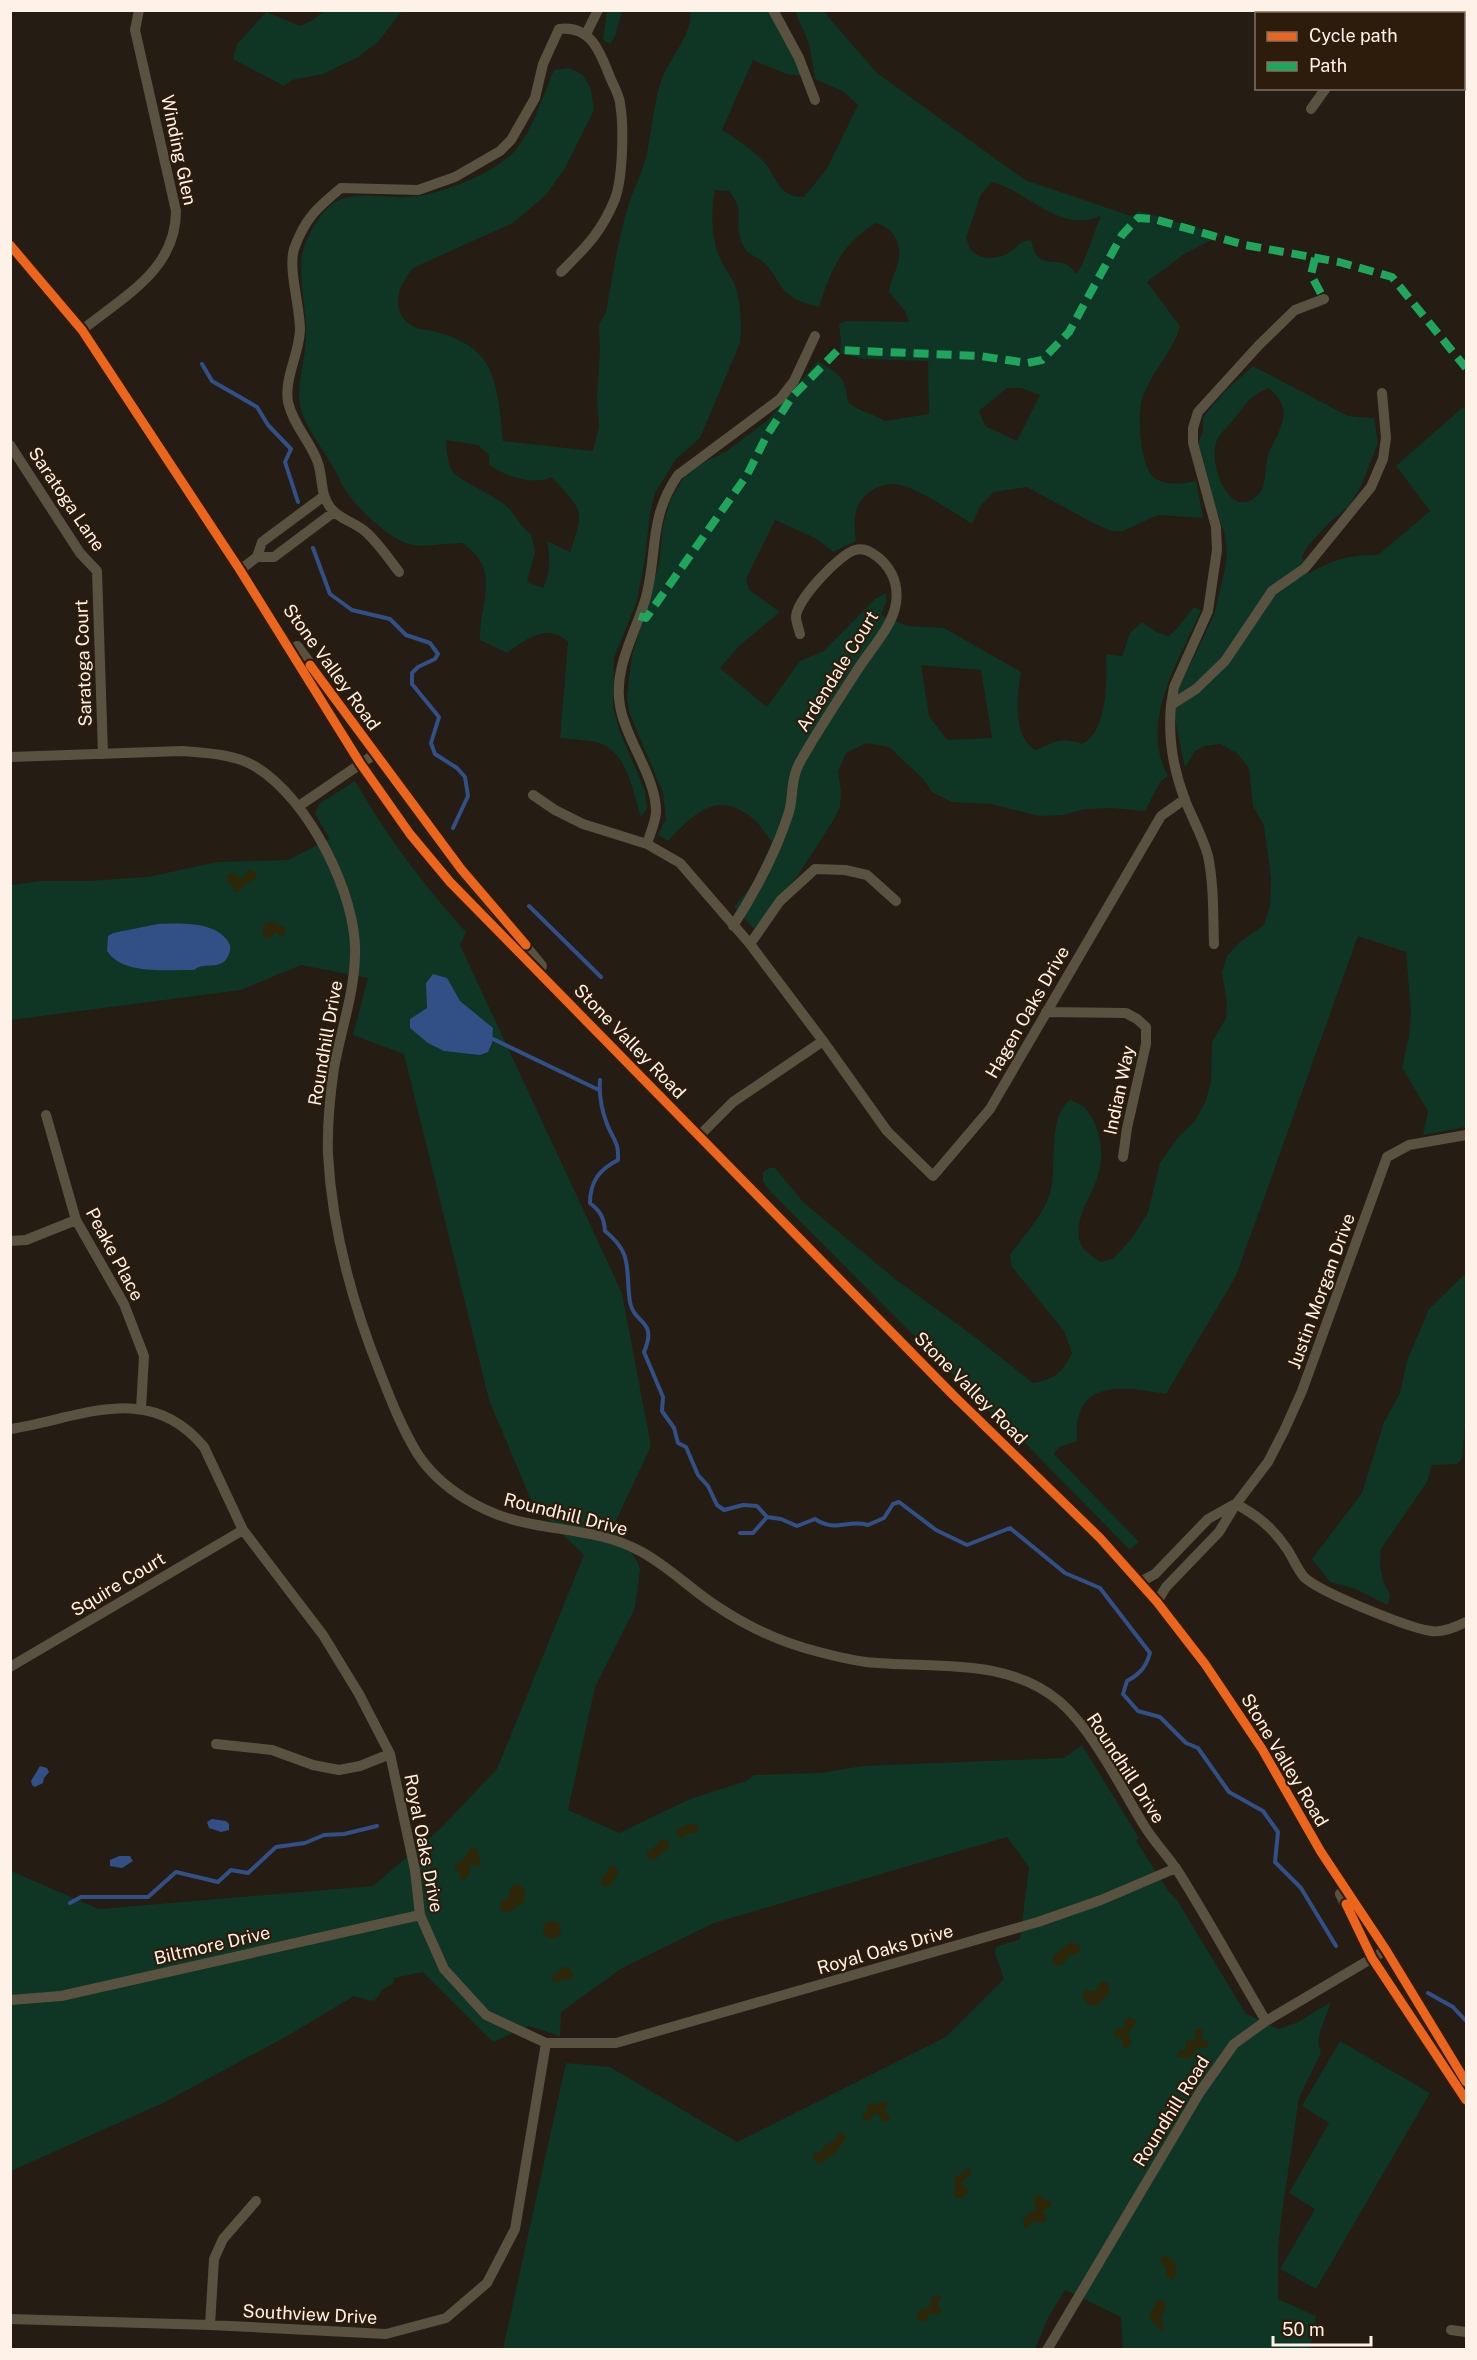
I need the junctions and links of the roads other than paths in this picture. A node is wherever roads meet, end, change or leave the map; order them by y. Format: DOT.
graph roads {
  1 [pos="139,10"];
  2 [pos="598,10"];
  3 [pos="773,10"];
  4 [pos="586,34"];
  5 [pos="1325,90"];
  6 [pos="815,100"];
  7 [pos="1311,109"];
  8 [pos="10,245"];
  9 [pos="561,272"];
  10 [pos="1324,299"];
  11 [pos="82,330"];
  12 [pos="815,336"];
  13 [pos="1382,393"];
  14 [pos="10,445"];
  15 [pos="329,505"];
  16 [pos="257,557"];
  17 [pos="240,570"];
  18 [pos="97,571"];
  19 [pos="399,572"];
  20 [pos="800,634"];
  21 [pos="1171,705"];
  22 [pos="103,754"];
  23 [pos="375,754"];
  24 [pos="10,757"];
  25 [pos="360,763"];
  26 [pos="533,795"];
  27 [pos="1185,799"];
  28 [pos="299,806"];
  29 [pos="647,844"];
  30 [pos="896,901"];
  31 [pos="733,926"];
  32 [pos="750,944"];
  33 [pos="1214,944"];
  34 [pos="550,983"];
  35 [pos="1046,1012"];
  36 [pos="823,1041"];
  37 [pos="46,1115"];
  38 [pos="1467,1135"];
  39 [pos="699,1136"];
  40 [pos="1123,1157"];
  41 [pos="76,1220"];
  42 [pos="10,1242"];
  43 [pos="141,1409"];
  44 [pos="10,1429"];
  45 [pos="1236,1504"];
  46 [pos="243,1530"];
  47 [pos="1140,1582"];
  48 [pos="1157,1602"];
  49 [pos="1467,1622"];
  50 [pos="10,1667"];
  51 [pos="216,1744"];
  52 [pos="390,1754"];
  53 [pos="1321,1852"];
  54 [pos="1176,1868"];
  55 [pos="420,1915"];
  56 [pos="1386,1950"];
  57 [pos="1372,1958"];
  58 [pos="10,2000"];
  59 [pos="1266,2021"];
  60 [pos="546,2043"];
  61 [pos="1467,2082"];
  62 [pos="1467,2100"];
  63 [pos="256,2200"];
  64 [pos="10,2319"];
  65 [pos="210,2325"];
  66 [pos="1451,2330"];
  67 [pos="1467,2332"];
  68 [pos="1047,2349"];
  1 -- 11 [label="street, Winding Glen"];
  2 -- 4 [label="street"];
  3 -- 6 [label="street"];
  4 -- 9 [label="street"];
  4 -- 15 [label="street"];
  5 -- 7 [label="street"];
  8 -- 11 [label="street, Stone Valley Road"];
  10 -- 21 [label="street"];
  11 -- 17 [label="street, Stone Valley Road"];
  12 -- 29 [label="street"];
  13 -- 21 [label="street"];
  14 -- 18 [label="street, Saratoga Lane"];
  15 -- 16 [label="street"];
  15 -- 16 [label="street"];
  15 -- 19 [label="street"];
  16 -- 17 [label="street"];
  17 -- 23 [label="street, Stone Valley Road"];
  17 -- 25 [label="street, Stone Valley Road"];
  18 -- 22 [label="street, Saratoga Court"];
  20 -- 31 [label="street, Ardendale Court"];
  21 -- 27 [label="street"];
  22 -- 24 [label="street, Roundhill Drive"];
  22 -- 28 [label="street, Roundhill Drive"];
  23 -- 25 [label="street"];
  23 -- 34 [label="street, Stone Valley Road"];
  25 -- 28 [label="street"];
  25 -- 34 [label="street, Stone Valley Road"];
  26 -- 29 [label="street, Hagen Oaks Drive"];
  27 -- 33 [label="street"];
  27 -- 35 [label="street, Hagen Oaks Drive"];
  28 -- 54 [label="street, Roundhill Drive"];
  29 -- 31 [label="street, Hagen Oaks Drive"];
  30 -- 32 [label="street"];
  31 -- 32 [label="street, Hagen Oaks Drive"];
  32 -- 36 [label="street, Hagen Oaks Drive"];
  34 -- 39 [label="street, Stone Valley Road"];
  35 -- 36 [label="street, Hagen Oaks Drive"];
  35 -- 40 [label="street, Indian Way"];
  36 -- 39 [label="street"];
  37 -- 41 [label="street, Peake Place"];
  38 -- 45 [label="street, Justin Morgan Drive"];
  39 -- 47 [label="street, Stone Valley Road"];
  41 -- 42 [label="street"];
  41 -- 43 [label="street, Peake Place"];
  43 -- 44 [label="street, Royal Oaks Drive"];
  43 -- 46 [label="street, Royal Oaks Drive"];
  45 -- 47 [label="street"];
  45 -- 48 [label="street, Justin Morgan Drive"];
  45 -- 49 [label="street"];
  46 -- 50 [label="street, Squire Court"];
  46 -- 52 [label="street, Royal Oaks Drive"];
  47 -- 48 [label="street, Stone Valley Road"];
  48 -- 53 [label="street, Stone Valley Road"];
  51 -- 52 [label="street"];
  52 -- 55 [label="street, Royal Oaks Drive"];
  53 -- 56 [label="street, Stone Valley Road"];
  53 -- 57 [label="street, Stone Valley Road"];
  54 -- 59 [label="street, Roundhill Drive"];
  54 -- 60 [label="street, Royal Oaks Drive"];
  55 -- 58 [label="street, Biltmore Drive"];
  55 -- 60 [label="street, Royal Oaks Drive"];
  56 -- 57 [label="street, Roundhill Road"];
  56 -- 61 [label="street, Stone Valley Road"];
  57 -- 59 [label="street, Roundhill Road"];
  57 -- 62 [label="street, Stone Valley Road"];
  59 -- 68 [label="street, Roundhill Road"];
  60 -- 65 [label="street, Southview Drive"];
  63 -- 65 [label="street"];
  64 -- 65 [label="street, Southview Drive"];
  66 -- 67 [label="street"];
}
